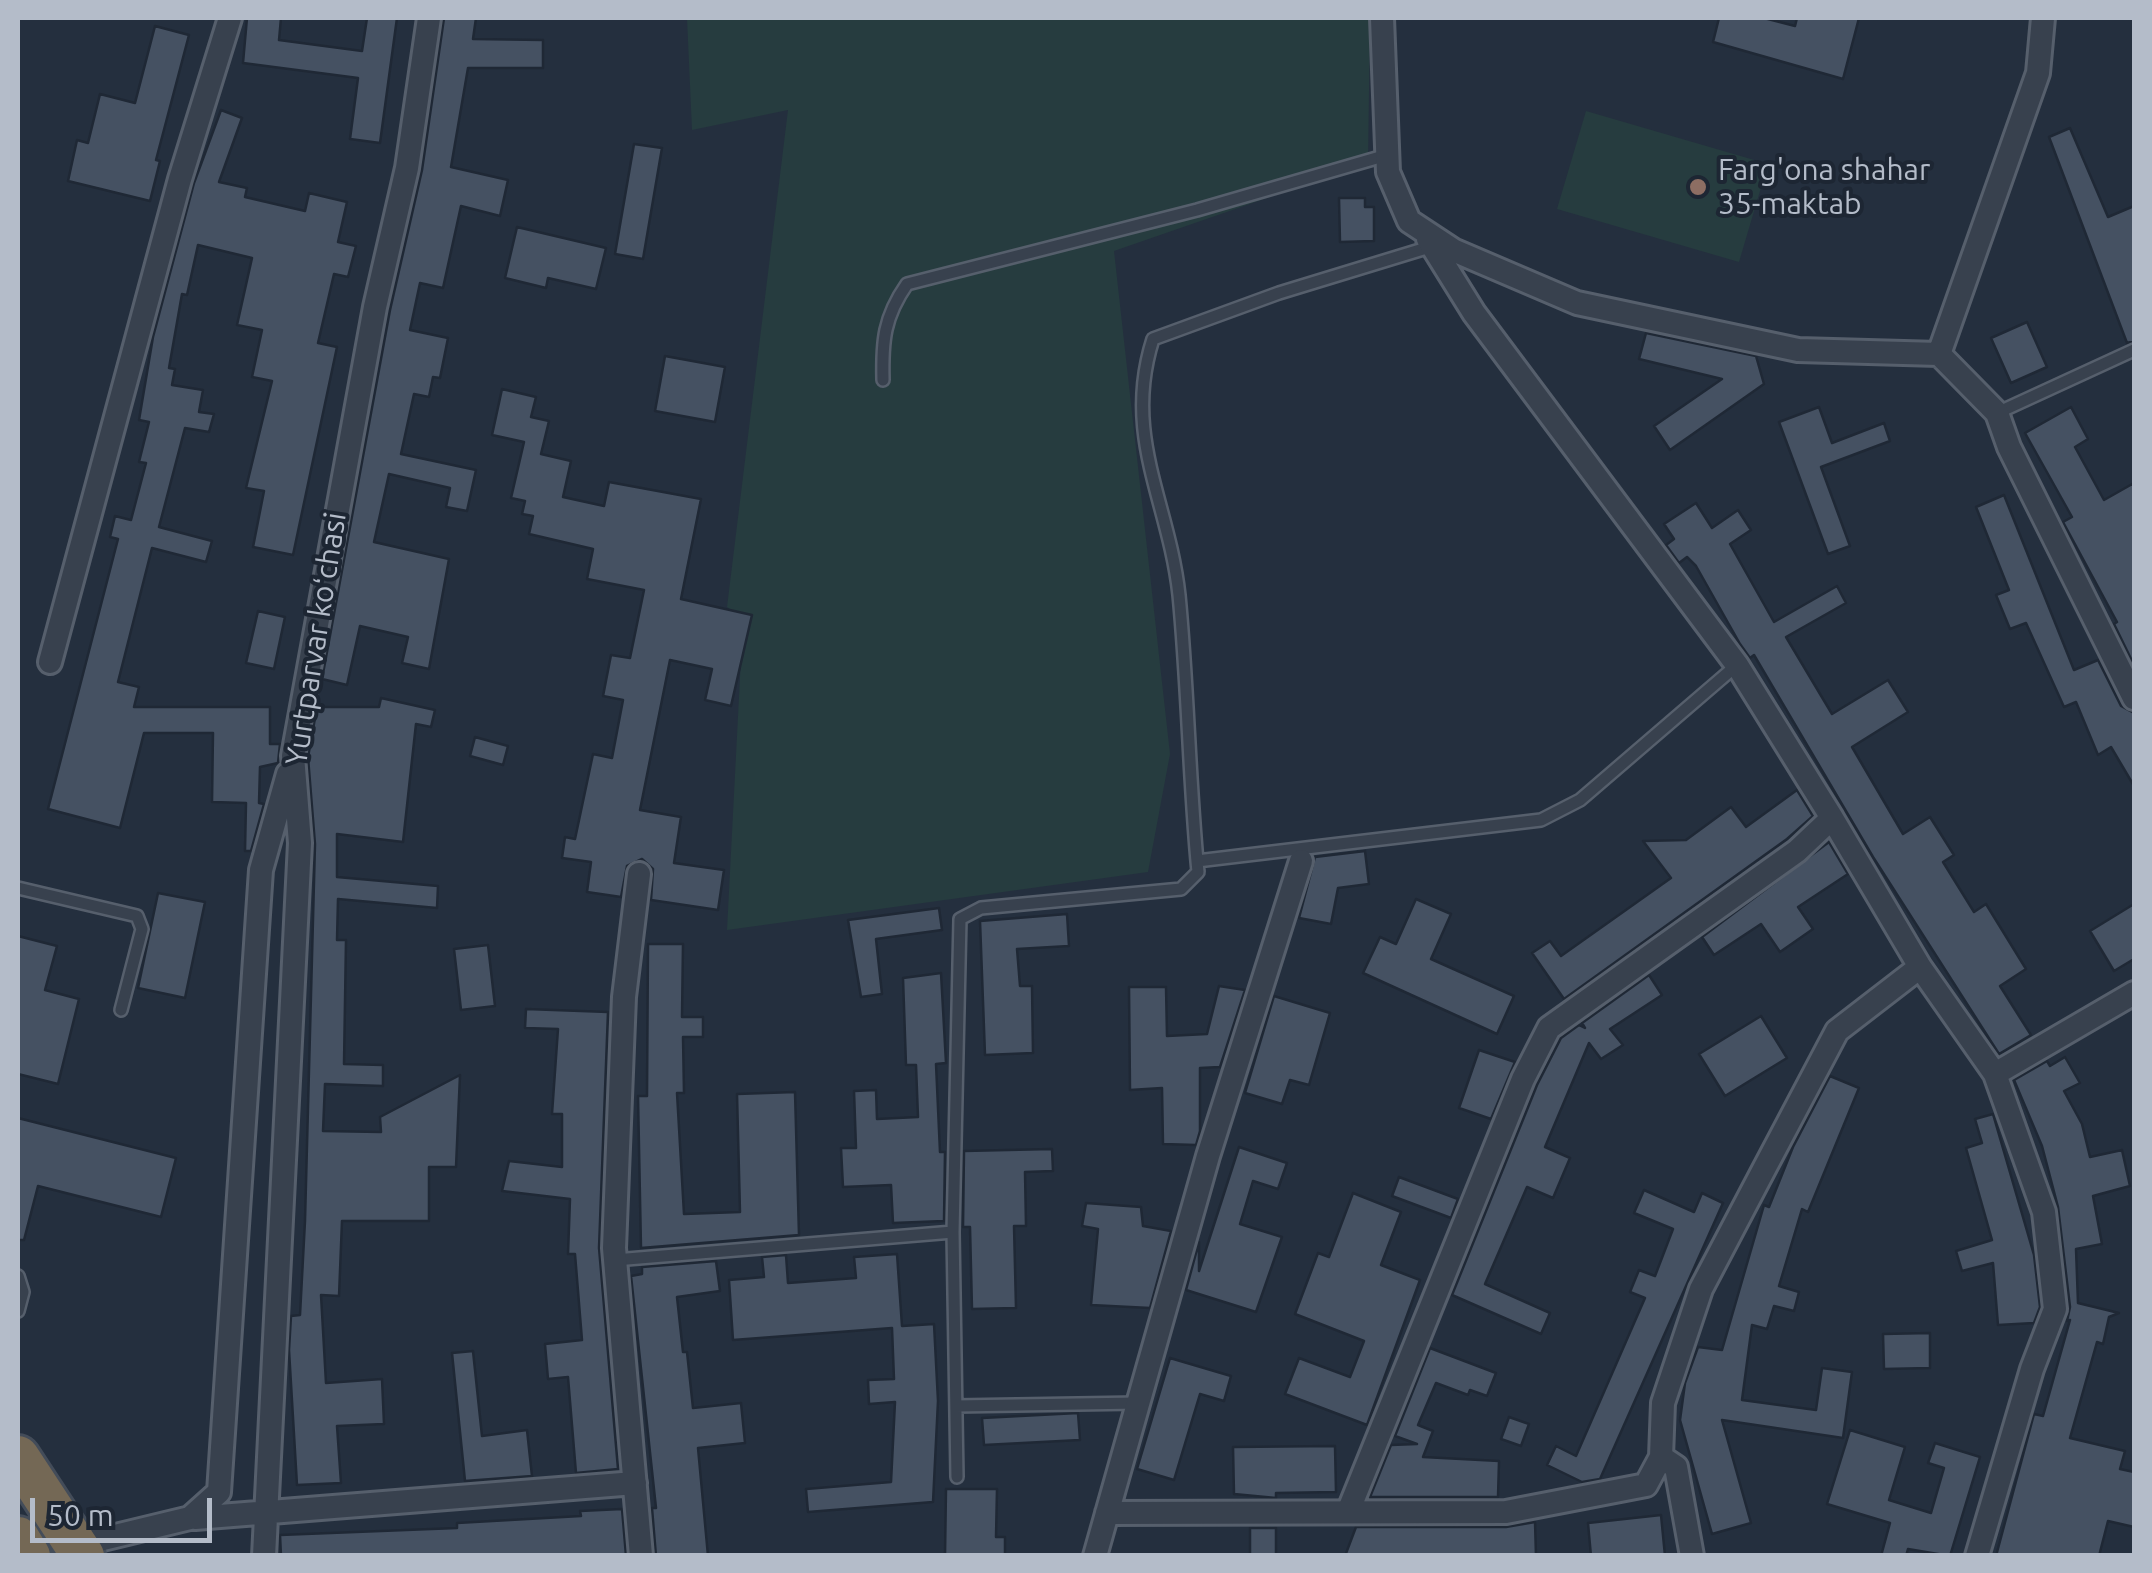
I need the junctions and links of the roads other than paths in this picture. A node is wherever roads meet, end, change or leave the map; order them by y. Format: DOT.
graph roads {
  1 [pos="230,18"];
  2 [pos="429,18"];
  3 [pos="1382,18"];
  4 [pos="2043,18"];
  5 [pos="1387,154"];
  6 [pos="1428,238"];
  7 [pos="2134,350"];
  8 [pos="1939,354"];
  9 [pos="884,380"];
  10 [pos="1997,413"];
  11 [pos="50,662"];
  12 [pos="1737,665"];
  13 [pos="2134,698"];
  14 [pos="292,756"];
  15 [pos="1832,818"];
  16 [pos="1197,861"];
  17 [pos="1300,862"];
  18 [pos="640,874"];
  19 [pos="18,888"];
  20 [pos="1920,967"];
  21 [pos="2134,994"];
  22 [pos="120,1010"];
  23 [pos="1995,1074"];
  24 [pos="953,1232"];
  25 [pos="615,1260"];
  26 [pos="18,1276"];
  27 [pos="18,1311"];
  28 [pos="1138,1403"];
  29 [pos="956,1406"];
  30 [pos="18,1457"];
  31 [pos="1661,1458"];
  32 [pos="957,1478"];
  33 [pos="634,1483"];
  34 [pos="266,1509"];
  35 [pos="1348,1512"];
  36 [pos="1107,1514"];
  37 [pos="190,1518"];
  38 [pos="18,1538"];
  39 [pos="80,1550"];
  40 [pos="29,1556"];
  41 [pos="264,1556"];
  42 [pos="641,1556"];
  43 [pos="1095,1556"];
  44 [pos="1692,1556"];
  45 [pos="1977,1556"];
  1 -- 11 [label="street"];
  2 -- 14 [label="street, Yurtparvar koʻchasi"];
  3 -- 5 [label="street"];
  4 -- 8 [label="street"];
  5 -- 6 [label="street"];
  5 -- 9 [label="lane"];
  6 -- 8 [label="street"];
  6 -- 12 [label="street"];
  6 -- 16 [label="lane"];
  7 -- 10 [label="lane"];
  8 -- 10 [label="street"];
  10 -- 13 [label="street"];
  12 -- 15 [label="street"];
  12 -- 16 [label="lane"];
  14 -- 34 [label="street, Yurtparvar koʻchasi"];
  14 -- 37 [label="street"];
  15 -- 20 [label="street"];
  15 -- 35 [label="street"];
  16 -- 24 [label="lane"];
  17 -- 28 [label="street"];
  18 -- 25 [label="street"];
  19 -- 22 [label="lane"];
  20 -- 23 [label="street"];
  20 -- 31 [label="street"];
  21 -- 23 [label="street"];
  23 -- 45 [label="street"];
  24 -- 25 [label="lane"];
  24 -- 29 [label="lane"];
  25 -- 33 [label="street"];
  26 -- 27 [label="lane"];
  28 -- 29 [label="lane"];
  28 -- 36 [label="street"];
  29 -- 32 [label="lane"];
  30 -- 39 [label="highway"];
  31 -- 35 [label="street"];
  31 -- 44 [label="street"];
  33 -- 34 [label="street"];
  33 -- 42 [label="street"];
  34 -- 37 [label="street"];
  34 -- 41 [label="street, Yurtparvar koʻchasi"];
  35 -- 36 [label="street"];
  36 -- 43 [label="street"];
  37 -- 39 [label="street"];
  38 -- 40 [label="highway"];
}
